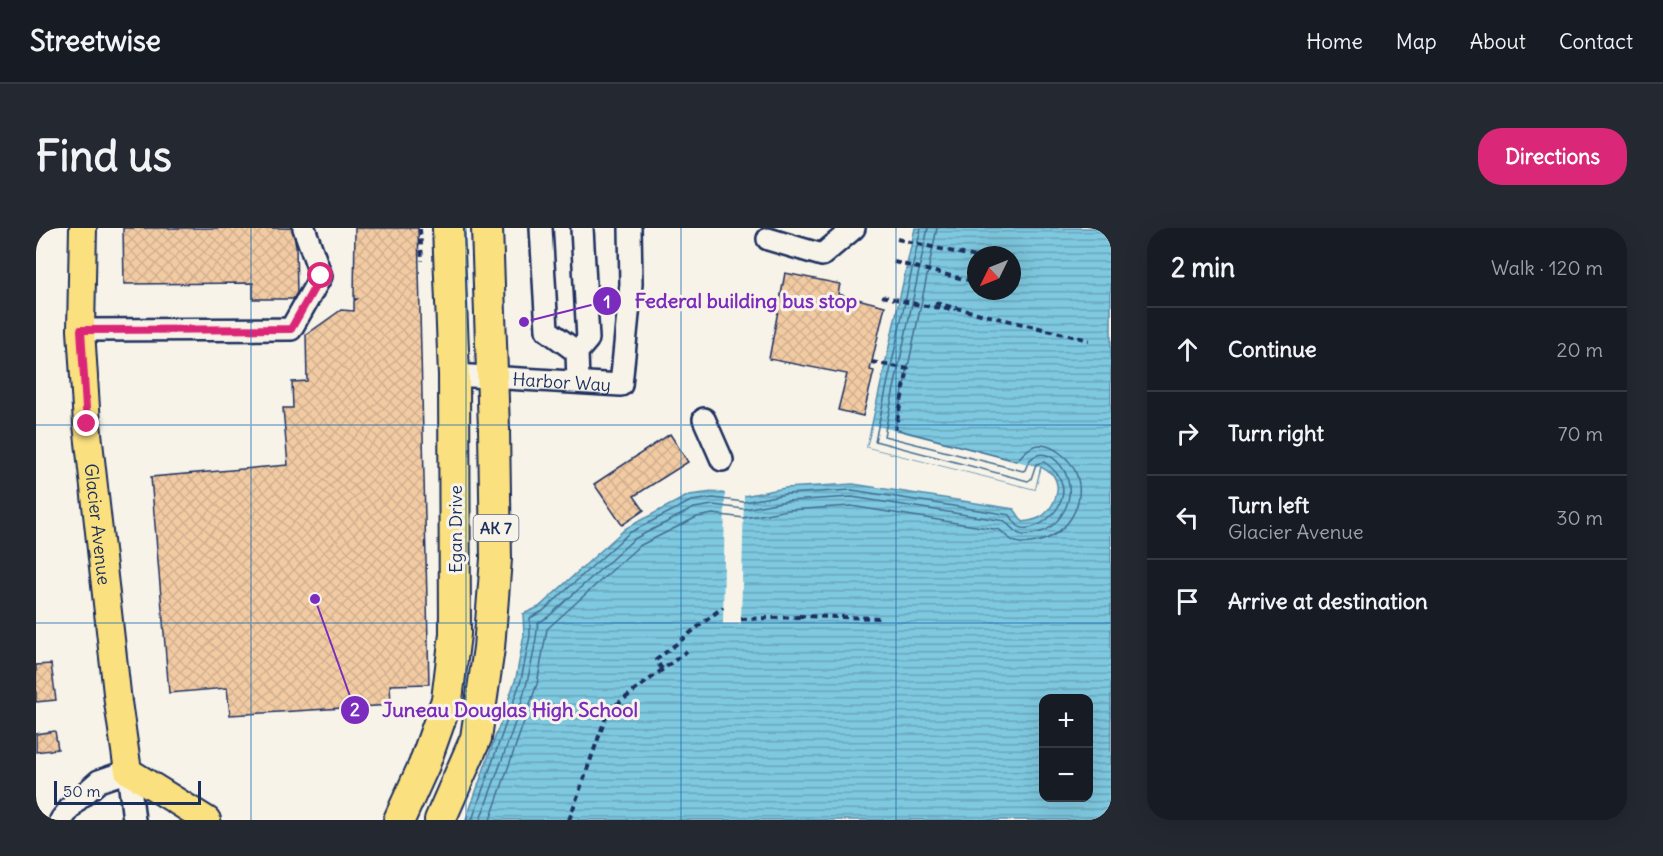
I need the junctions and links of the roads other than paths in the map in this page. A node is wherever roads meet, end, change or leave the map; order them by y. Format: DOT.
graph roads {
  1 [pos="83,228"];
  2 [pos="304,228"];
  3 [pos="434,228"];
  4 [pos="487,228"];
  5 [pos="541,228"];
  6 [pos="582,228"];
  7 [pos="630,228"];
  8 [pos="854,228"];
  9 [pos="768,239"];
  10 [pos="81,330"];
  11 [pos="577,352"];
  12 [pos="454,375"];
  13 [pos="491,378"];
  14 [pos="578,382"];
  15 [pos="704,419"];
  16 [pos="722,460"];
  17 [pos="128,771"];
  18 [pos="61,820"];
  19 [pos="134,820"];
  20 [pos="207,820"];
  21 [pos="399,820"];
  22 [pos="441,820"];
  1 -- 10 [label="main road, Glacier Avenue"];
  2 -- 10 [label="street"];
  3 -- 12 [label="highway, Egan Drive / AK 7"];
  4 -- 13 [label="highway, AK 7"];
  5 -- 11 [label="street"];
  6 -- 11 [label="street"];
  7 -- 14 [label="street, Harbor Way"];
  8 -- 9 [label="street"];
  10 -- 17 [label="main road, Glacier Avenue"];
  11 -- 14 [label="street"];
  12 -- 13 [label="street, Harbor Way"];
  12 -- 21 [label="highway, Egan Drive / AK 7"];
  13 -- 14 [label="street, Harbor Way"];
  13 -- 22 [label="highway, AK 7"];
  15 -- 16 [label="street"];
  17 -- 18 [label="street"];
  17 -- 19 [label="street, Glacier Avenue"];
  17 -- 20 [label="main road"];
}
